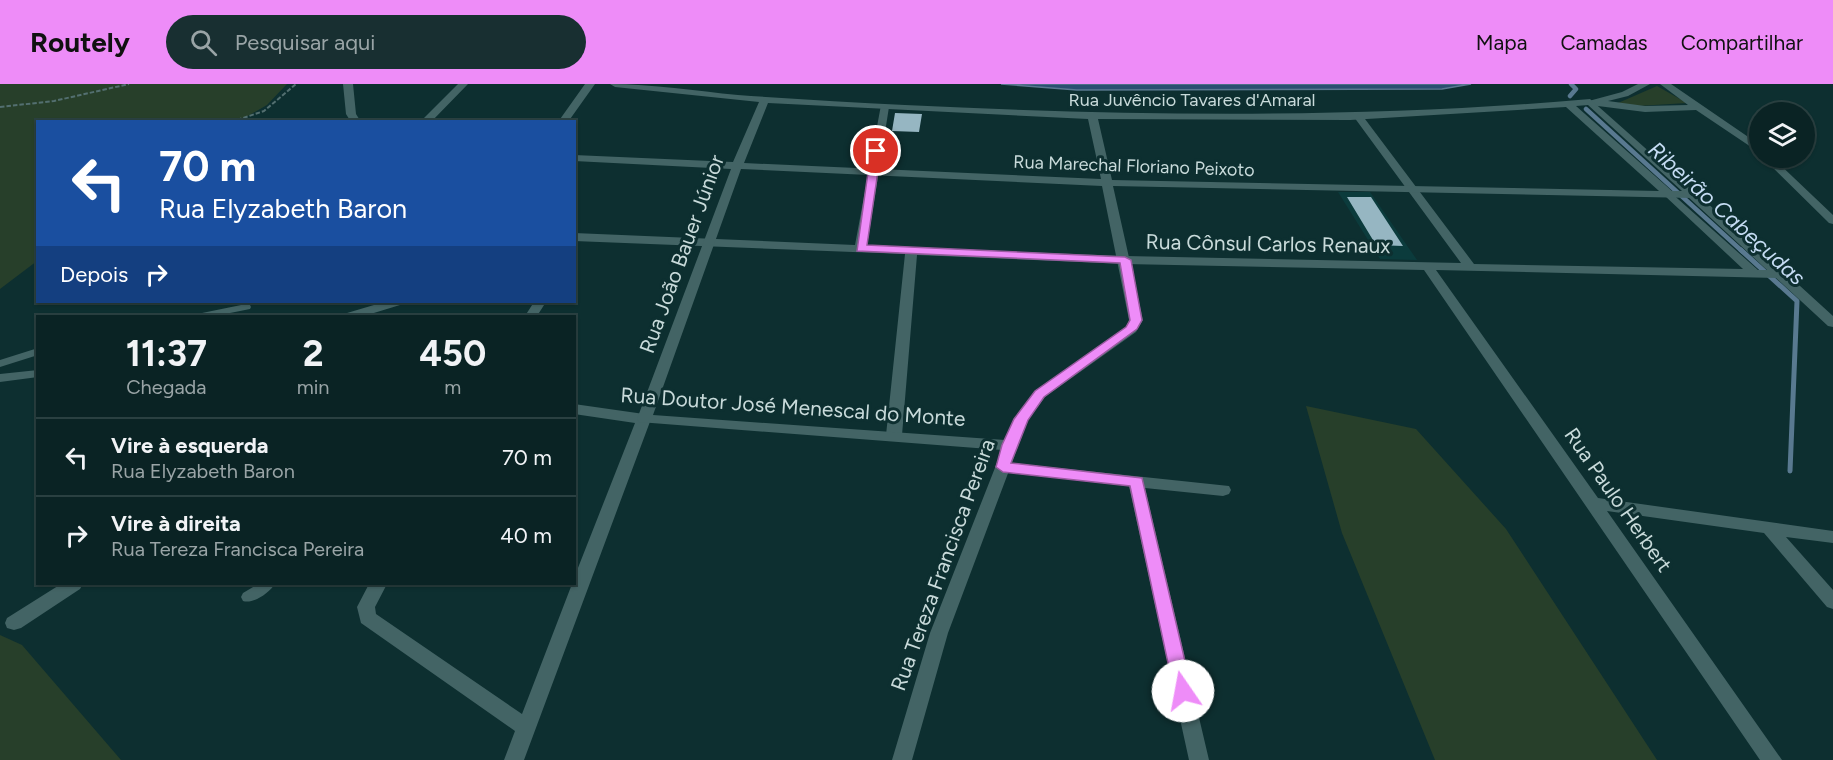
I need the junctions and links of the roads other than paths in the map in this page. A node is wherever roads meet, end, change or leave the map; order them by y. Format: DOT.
graph roads {
  1 [pos="348,84"];
  2 [pos="463,84"];
  3 [pos="590,84"];
  4 [pos="615,84"];
  5 [pos="1645,84"];
  6 [pos="1665,84"];
  7 [pos="765,100"];
  8 [pos="1590,102"];
  9 [pos="1568,104"];
  10 [pos="884,107"];
  11 [pos="1699,107"];
  12 [pos="1359,117"];
  13 [pos="1093,118"];
  14 [pos="355,120"];
  15 [pos="427,120"];
  16 [pos="564,120"];
  17 [pos="1749,142"];
  18 [pos="576,158"];
  19 [pos="737,166"];
  20 [pos="1778,168"];
  21 [pos="872,172"];
  22 [pos="1106,183"];
  23 [pos="1412,189"];
  24 [pos="1680,194"];
  25 [pos="1833,221"];
  26 [pos="576,238"];
  27 [pos="711,242"];
  28 [pos="861,248"];
  29 [pos="911,250"];
  30 [pos="1125,260"];
  31 [pos="1427,266"];
  32 [pos="1470,267"];
  33 [pos="1753,272"];
  34 [pos="1782,274"];
  35 [pos="392,303"];
  36 [pos="246,308"];
  37 [pos="208,315"];
  38 [pos="355,315"];
  39 [pos="1833,323"];
  40 [pos="36,352"];
  41 [pos="0,364"];
  42 [pos="36,373"];
  43 [pos="0,378"];
  44 [pos="576,410"];
  45 [pos="644,419"];
  46 [pos="894,435"];
  47 [pos="1009,445"];
  48 [pos="1003,467"];
  49 [pos="1136,482"];
  50 [pos="1223,490"];
  51 [pos="1592,503"];
  52 [pos="1769,528"];
  53 [pos="1833,537"];
  54 [pos="72,585"];
  55 [pos="266,585"];
  56 [pos="377,585"];
  57 [pos="248,597"];
  58 [pos="1833,602"];
  59 [pos="14,623"];
  60 [pos="526,728"];
  61 [pos="514,760"];
  62 [pos="902,760"];
  63 [pos="1199,760"];
  64 [pos="1772,760"];
  1 -- 14 [label="street"];
  2 -- 15 [label="street"];
  3 -- 16 [label="street"];
  4 -- 7 [label="street, Rua Juvêncio Tavares d'Amaral"];
  5 -- 8 [label="street, Rua Juvêncio Tavares d'Amaral"];
  6 -- 11 [label="street"];
  7 -- 10 [label="street, Rua Juvêncio Tavares d'Amaral"];
  7 -- 19 [label="street, Rua João Bauer Júnior"];
  8 -- 9 [label="street, Rua Juvêncio Tavares d'Amaral"];
  8 -- 11 [label="street, Rua Juvêncio Tavares d'Amaral"];
  8 -- 24 [label="street"];
  9 -- 12 [label="street, Rua Juvêncio Tavares d'Amaral"];
  9 -- 24 [label="street"];
  10 -- 13 [label="street, Rua Juvêncio Tavares d'Amaral"];
  10 -- 21 [label="street"];
  11 -- 17 [label="street"];
  12 -- 13 [label="street, Rua Juvêncio Tavares d'Amaral"];
  12 -- 23 [label="street"];
  13 -- 22 [label="street, Rua Tereza Francisca Pereira"];
  18 -- 19 [label="street, Rua Marechal Floriano Peixoto"];
  19 -- 21 [label="street, Rua Marechal Floriano Peixoto"];
  19 -- 27 [label="street, Rua João Bauer Júnior"];
  20 -- 25 [label="street"];
  21 -- 22 [label="street, Rua Marechal Floriano Peixoto"];
  21 -- 28 [label="street"];
  22 -- 23 [label="street, Rua Marechal Floriano Peixoto"];
  22 -- 30 [label="street, Rua Tereza Francisca Pereira"];
  23 -- 24 [label="street, Rua Marechal Floriano Peixoto"];
  23 -- 32 [label="street"];
  24 -- 33 [label="street"];
  24 -- 34 [label="street"];
  26 -- 27 [label="street, Rua Cônsul Carlos Renaux"];
  27 -- 28 [label="street, Rua Cônsul Carlos Renaux"];
  27 -- 45 [label="street, Rua João Bauer Júnior"];
  28 -- 29 [label="street, Rua Cônsul Carlos Renaux"];
  29 -- 30 [label="street, Rua Cônsul Carlos Renaux"];
  29 -- 46 [label="street"];
  30 -- 31 [label="street, Rua Cônsul Carlos Renaux"];
  30 -- 47 [label="street, Rua Tereza Francisca Pereira"];
  31 -- 32 [label="street, Rua Cônsul Carlos Renaux"];
  31 -- 51 [label="street, Rua Paulo Herbert"];
  32 -- 33 [label="street, Rua Cônsul Carlos Renaux"];
  33 -- 34 [label="street, Rua Cônsul Carlos Renaux"];
  34 -- 39 [label="street"];
  35 -- 38 [label="street"];
  36 -- 37 [label="lane"];
  40 -- 41 [label="lane"];
  42 -- 43 [label="lane"];
  44 -- 45 [label="street, Rua Doutor José Menescal do Monte"];
  45 -- 46 [label="street, Rua Doutor José Menescal do Monte"];
  45 -- 60 [label="street, Rua João Bauer Júnior"];
  46 -- 47 [label="street, Rua Doutor José Menescal do Monte"];
  47 -- 48 [label="street, Rua Tereza Francisca Pereira"];
  48 -- 49 [label="street"];
  48 -- 62 [label="street, Rua Tereza Francisca Pereira"];
  49 -- 50 [label="street"];
  49 -- 63 [label="street"];
  51 -- 52 [label="street"];
  51 -- 64 [label="street, Rua Paulo Herbert"];
  52 -- 53 [label="street"];
  52 -- 58 [label="street"];
  54 -- 59 [label="street"];
  55 -- 57 [label="lane"];
  56 -- 60 [label="street"];
  60 -- 61 [label="street, Rua João Bauer Júnior"];
}
